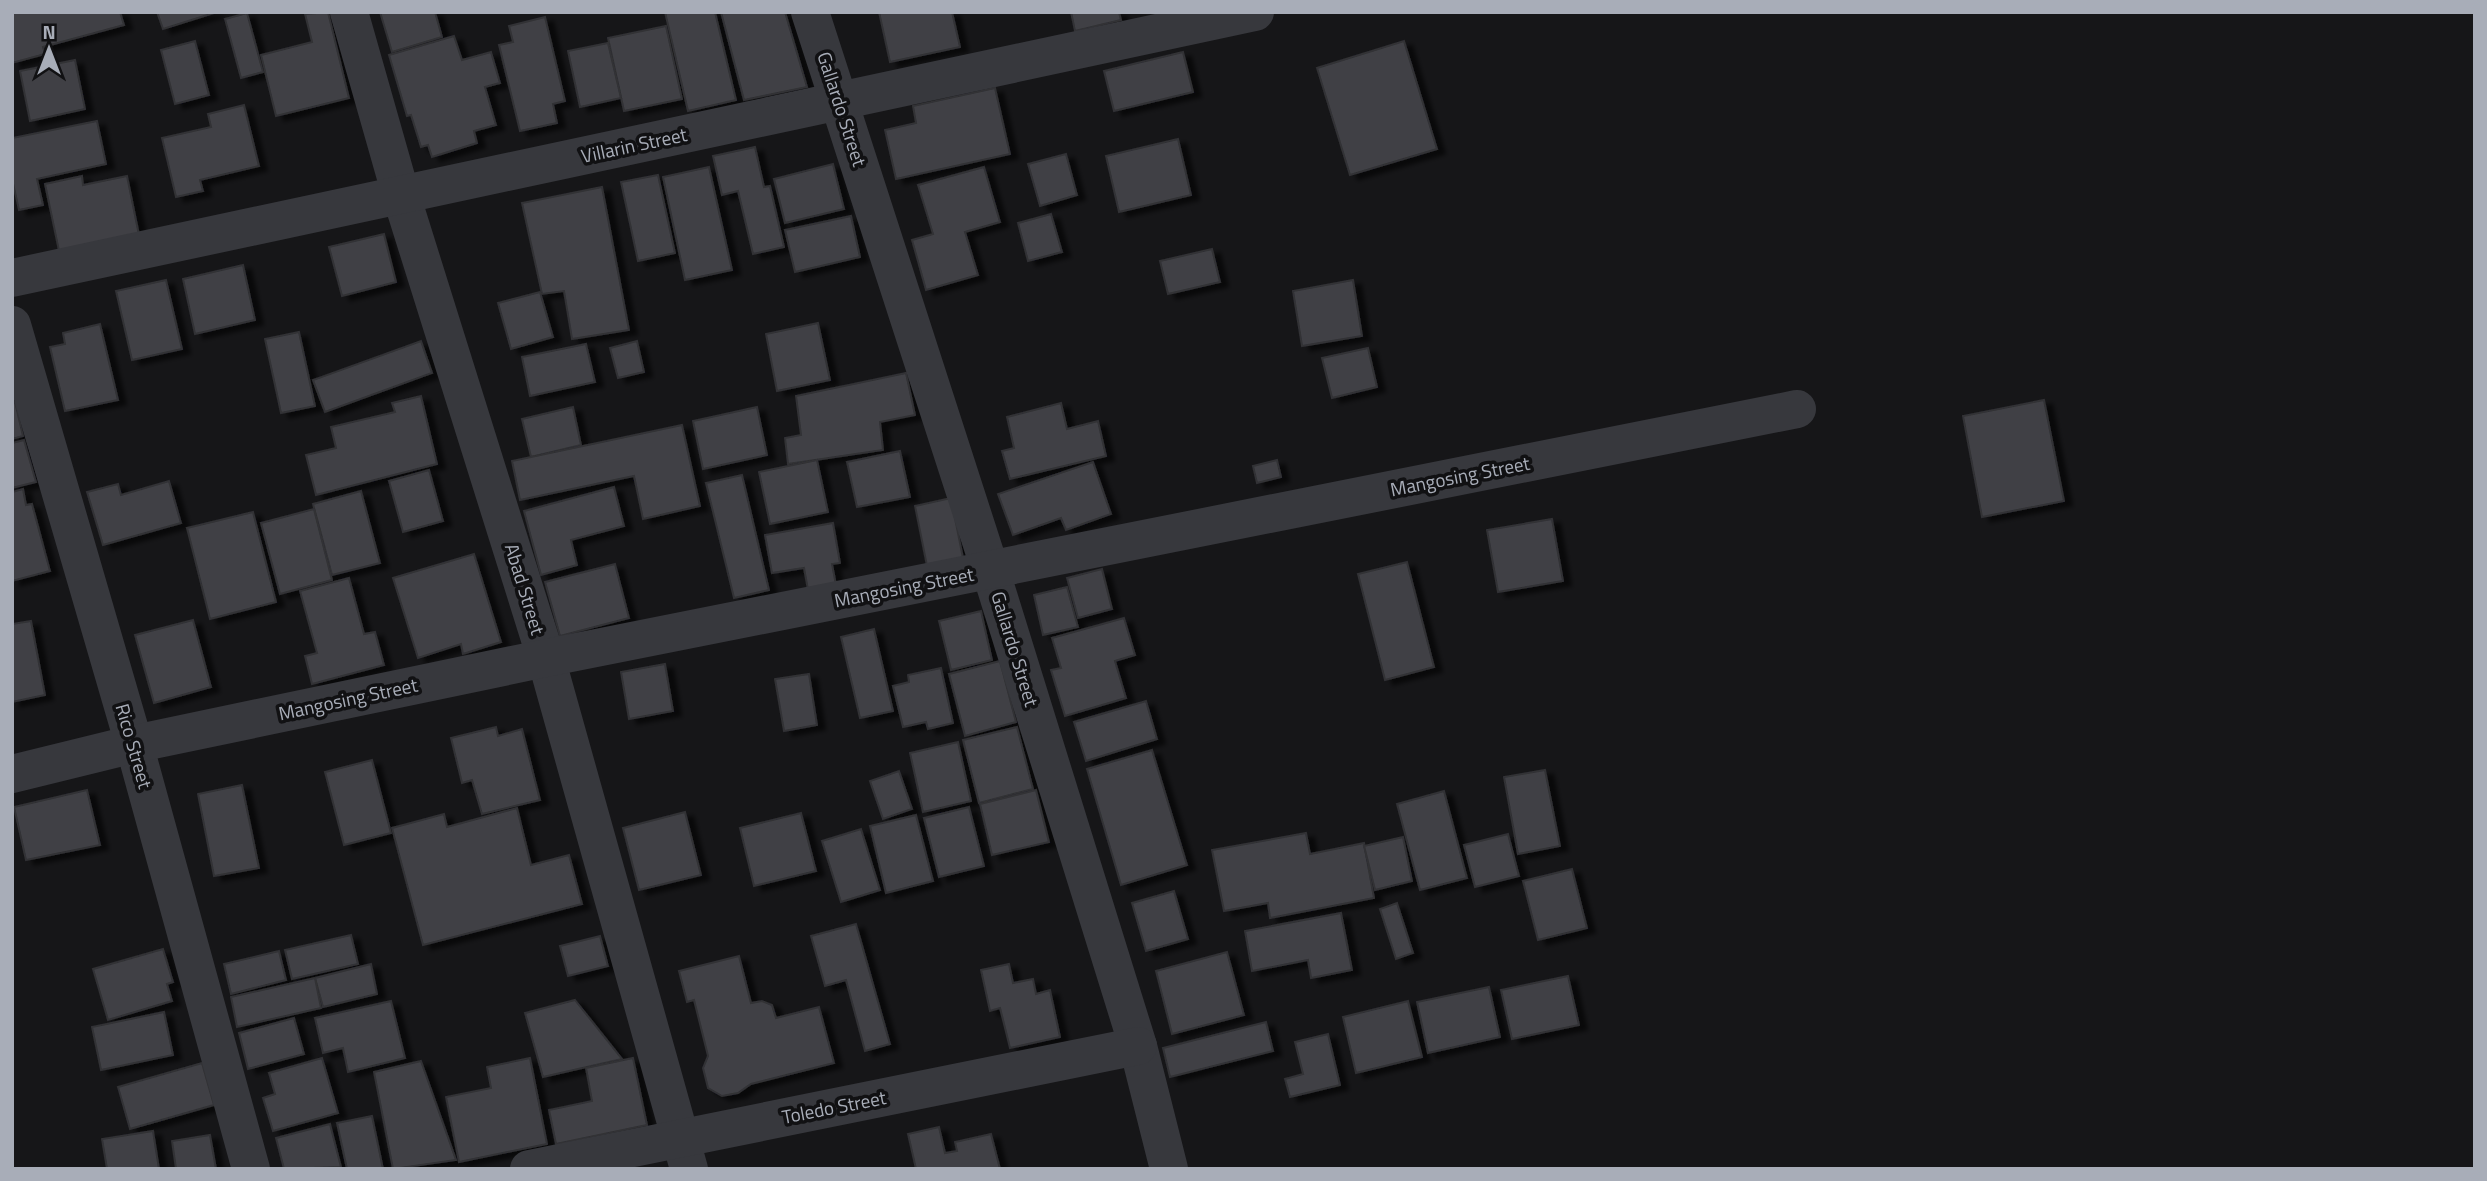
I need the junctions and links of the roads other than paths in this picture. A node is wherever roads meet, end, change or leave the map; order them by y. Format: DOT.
graph roads {
  1 [pos="349,12"];
  2 [pos="810,12"];
  3 [pos="1255,12"];
  4 [pos="840,102"];
  5 [pos="401,195"];
  6 [pos="12,278"];
  7 [pos="12,325"];
  8 [pos="1797,409"];
  9 [pos="990,569"];
  10 [pos="546,658"];
  11 [pos="134,744"];
  12 [pos="12,774"];
  13 [pos="1138,1046"];
  14 [pos="685,1154"];
  15 [pos="251,1169"];
  16 [pos="529,1169"];
  17 [pos="1169,1169"];
  1 -- 5 [label="street, Abad Street"];
  2 -- 4 [label="street, Gallardo Street"];
  3 -- 4 [label="street, Villarin Street"];
  4 -- 5 [label="street, Villarin Street"];
  4 -- 9 [label="street, Gallardo Street"];
  5 -- 6 [label="street, Villarin Street"];
  5 -- 10 [label="street, Abad Street"];
  7 -- 11 [label="street, Rico Street"];
  8 -- 9 [label="street, Mangosing Street"];
  9 -- 10 [label="street, Mangosing Street"];
  9 -- 13 [label="street, Gallardo Street"];
  10 -- 11 [label="street, Mangosing Street"];
  10 -- 14 [label="street, Abad Street"];
  11 -- 12 [label="street, Mangosing Street"];
  11 -- 15 [label="street, Rico Street"];
  13 -- 14 [label="street, Toledo Street"];
  13 -- 17 [label="street, Gallardo Street"];
  14 -- 16 [label="street, Toledo Street"];
}
